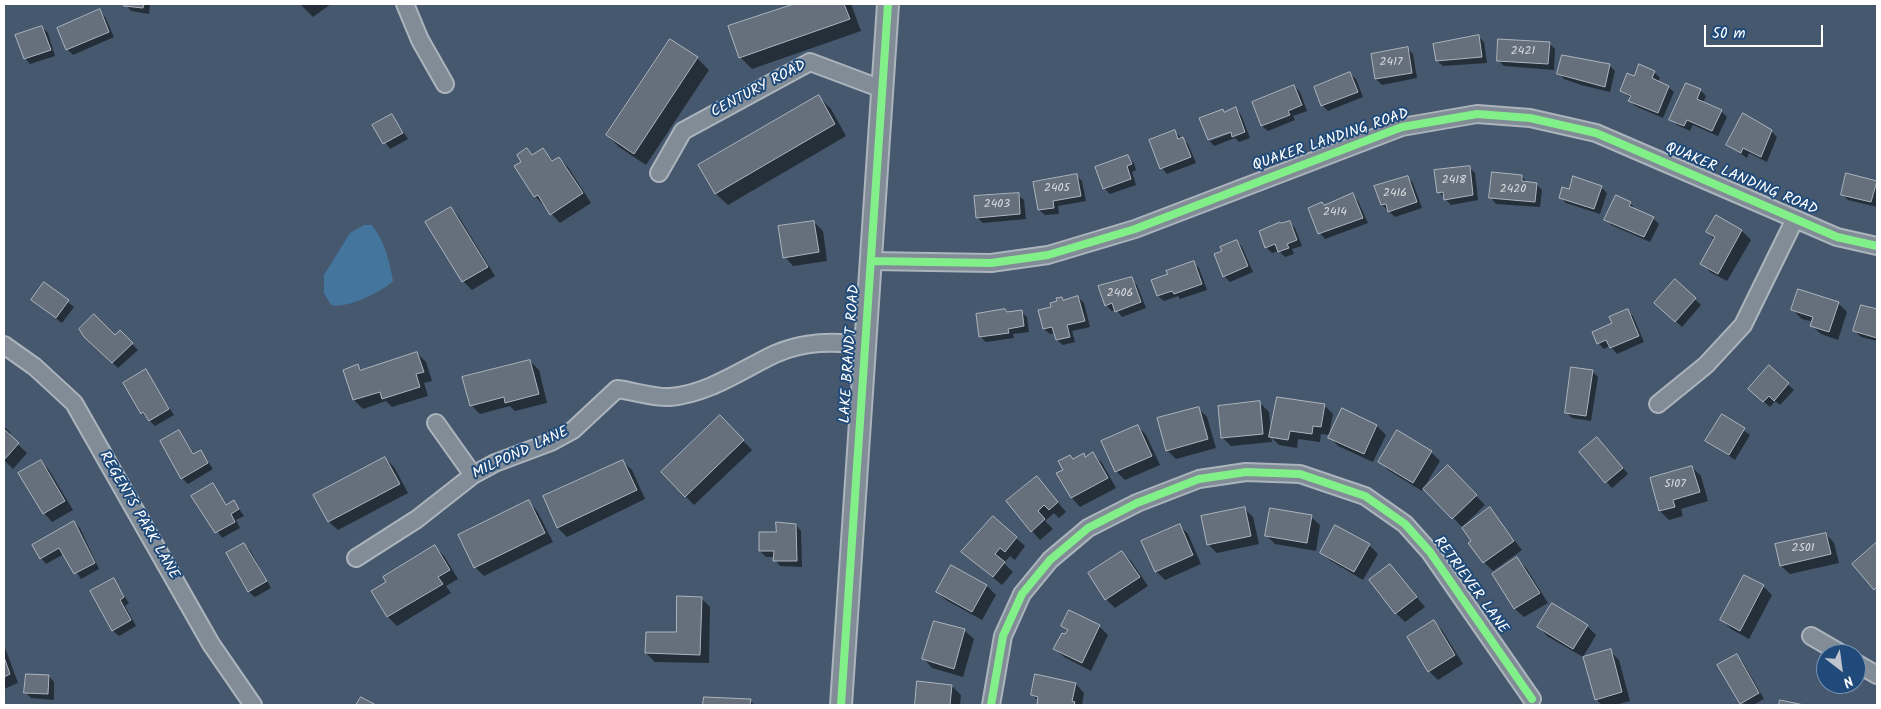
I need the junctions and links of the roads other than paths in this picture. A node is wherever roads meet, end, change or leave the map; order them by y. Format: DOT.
graph roads {
  1 [pos="405,4"];
  2 [pos="888,4"];
  3 [pos="445,84"];
  4 [pos="882,89"];
  5 [pos="660,173"];
  6 [pos="1795,219"];
  7 [pos="1877,246"];
  8 [pos="871,261"];
  9 [pos="4,345"];
  10 [pos="865,345"];
  11 [pos="1658,404"];
  12 [pos="436,423"];
  13 [pos="473,475"];
  14 [pos="356,558"];
  15 [pos="1811,636"];
  16 [pos="1825,644"];
  17 [pos="1866,669"];
  18 [pos="1877,675"];
  19 [pos="1532,699"];
  20 [pos="254,705"];
  21 [pos="842,705"];
  22 [pos="991,705"];
  1 -- 3 [label="street"];
  2 -- 4 [label="street, LAKE BRANDT ROAD"];
  4 -- 5 [label="street, CENTURY ROAD"];
  4 -- 8 [label="street, LAKE BRANDT ROAD"];
  6 -- 7 [label="street, QUAKER LANDING ROAD"];
  6 -- 8 [label="street, QUAKER LANDING ROAD"];
  6 -- 11 [label="street"];
  8 -- 10 [label="street, LAKE BRANDT ROAD"];
  9 -- 20 [label="street, REGENTS PARK LANE"];
  10 -- 13 [label="street, MILPOND LANE"];
  10 -- 21 [label="street, LAKE BRANDT ROAD"];
  12 -- 13 [label="street"];
  13 -- 14 [label="street, MILPOND LANE"];
  15 -- 16 [label="street"];
  17 -- 18 [label="street"];
  19 -- 22 [label="street, RETRIEVER LANE"];
}
